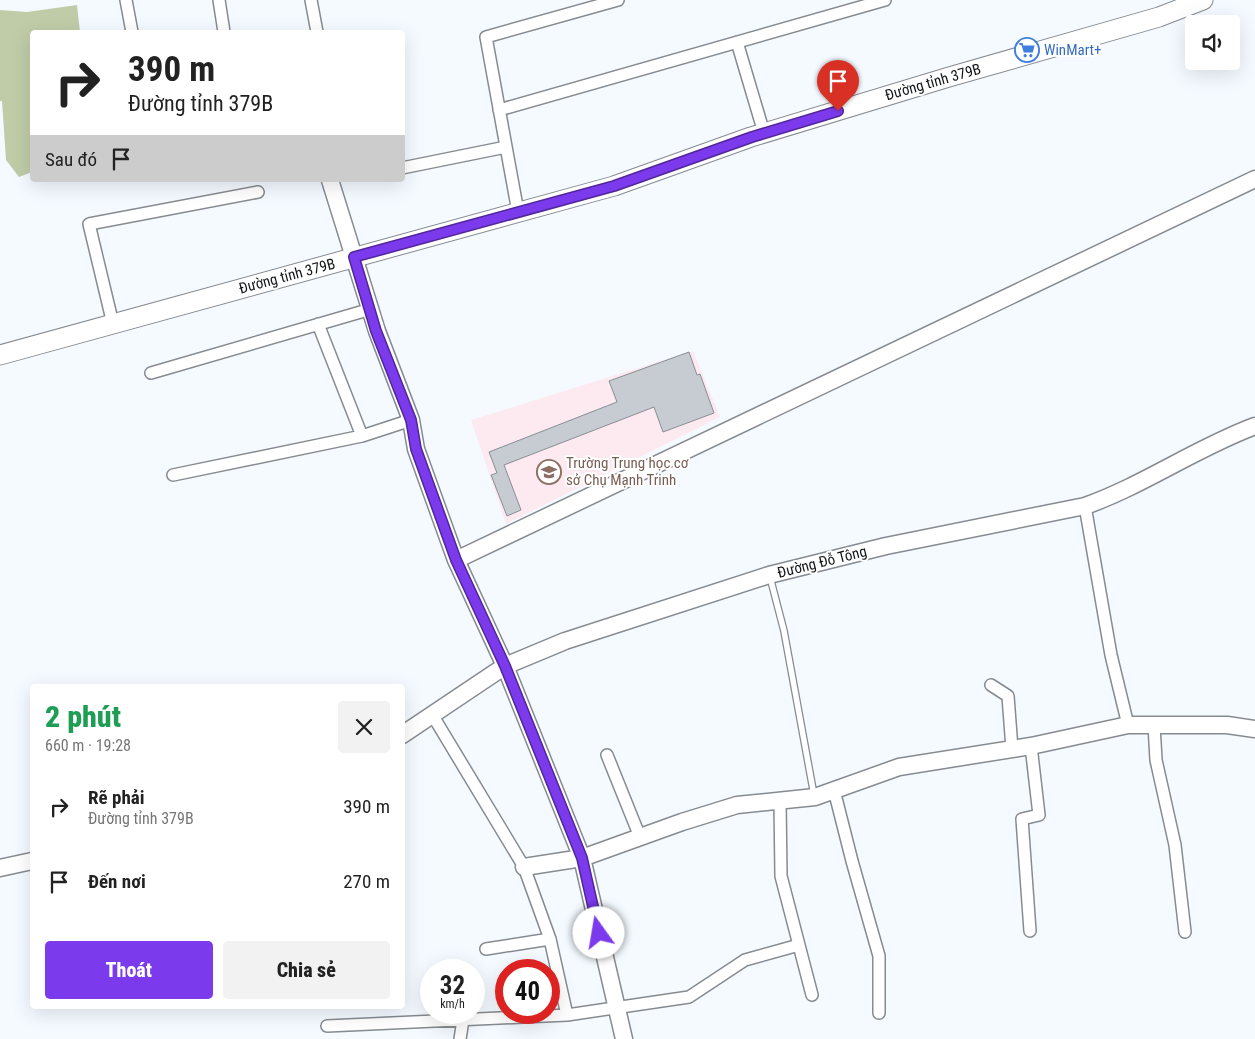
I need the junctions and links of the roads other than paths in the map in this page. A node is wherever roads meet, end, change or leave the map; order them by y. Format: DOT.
graph roads {
  1 [pos="126,0"];
  2 [pos="219,0"];
  3 [pos="311,0"];
  4 [pos="618,0"];
  5 [pos="885,0"];
  6 [pos="1203,0"];
  7 [pos="132,30"];
  8 [pos="224,30"];
  9 [pos="317,30"];
  10 [pos="737,42"];
  11 [pos="499,110"];
  12 [pos="764,133"];
  13 [pos="506,148"];
  14 [pos="405,167"];
  15 [pos="1255,179"];
  16 [pos="335,182"];
  17 [pos="258,192"];
  18 [pos="518,212"];
  19 [pos="354,257"];
  20 [pos="371,309"];
  21 [pos="113,324"];
  22 [pos="318,324"];
  23 [pos="0,356"];
  24 [pos="151,373"];
  25 [pos="411,420"];
  26 [pos="1255,426"];
  27 [pos="362,436"];
  28 [pos="174,475"];
  29 [pos="1085,506"];
  30 [pos="456,560"];
  31 [pos="769,574"];
  32 [pos="505,666"];
  33 [pos="991,685"];
  34 [pos="433,716"];
  35 [pos="1128,725"];
  36 [pos="1154,725"];
  37 [pos="1255,729"];
  38 [pos="405,733"];
  39 [pos="1031,746"];
  40 [pos="1012,749"];
  41 [pos="607,755"];
  42 [pos="834,790"];
  43 [pos="815,797"];
  44 [pos="780,801"];
  45 [pos="640,837"];
  46 [pos="582,858"];
  47 [pos="30,861"];
  48 [pos="524,867"];
  49 [pos="0,868"];
  50 [pos="1030,931"];
  51 [pos="1186,932"];
  52 [pos="550,939"];
  53 [pos="799,945"];
  54 [pos="486,948"];
  55 [pos="812,995"];
  56 [pos="616,1008"];
  57 [pos="879,1013"];
  58 [pos="567,1015"];
  59 [pos="485,1019"];
  60 [pos="420,1022"];
  61 [pos="462,1024"];
  62 [pos="327,1026"];
  63 [pos="460,1039"];
  64 [pos="624,1039"];
  1 -- 7 [label="street"];
  2 -- 8 [label="street"];
  3 -- 9 [label="street"];
  4 -- 11 [label="street"];
  5 -- 10 [label="street"];
  6 -- 12 [label="main road, Đường tỉnh 379B"];
  10 -- 11 [label="street"];
  10 -- 12 [label="street"];
  11 -- 13 [label="street"];
  12 -- 18 [label="main road, Đường tỉnh 379B"];
  13 -- 14 [label="street"];
  13 -- 18 [label="street"];
  15 -- 30 [label="street"];
  16 -- 19 [label="street"];
  17 -- 21 [label="street"];
  18 -- 19 [label="main road, Đường tỉnh 379B"];
  19 -- 20 [label="street"];
  19 -- 21 [label="main road, Đường tỉnh 379B"];
  20 -- 22 [label="street"];
  20 -- 25 [label="street"];
  21 -- 23 [label="main road, Đường tỉnh 379B"];
  22 -- 24 [label="street"];
  22 -- 27 [label="street"];
  25 -- 27 [label="street"];
  25 -- 30 [label="street"];
  26 -- 29 [label="street, Đường Đỗ Tông"];
  27 -- 28 [label="street"];
  29 -- 31 [label="street, Đường Đỗ Tông"];
  29 -- 35 [label="street"];
  30 -- 32 [label="street"];
  31 -- 32 [label="street, Đường Đỗ Tông"];
  31 -- 43 [label="lane"];
  32 -- 34 [label="street, Đường Đỗ Tông"];
  32 -- 46 [label="street"];
  33 -- 40 [label="street"];
  34 -- 38 [label="street, Đường Đỗ Tông"];
  34 -- 48 [label="street"];
  35 -- 36 [label="street"];
  35 -- 39 [label="street"];
  36 -- 37 [label="street"];
  36 -- 51 [label="street"];
  39 -- 40 [label="street"];
  39 -- 50 [label="street"];
  40 -- 42 [label="street"];
  41 -- 45 [label="street"];
  42 -- 43 [label="street"];
  42 -- 57 [label="street"];
  43 -- 44 [label="street"];
  44 -- 45 [label="street"];
  44 -- 53 [label="street"];
  45 -- 46 [label="street"];
  46 -- 48 [label="street"];
  46 -- 56 [label="street"];
  47 -- 49 [label="street"];
  48 -- 52 [label="street"];
  52 -- 54 [label="street"];
  52 -- 58 [label="street"];
  53 -- 55 [label="street"];
  53 -- 56 [label="street"];
  56 -- 58 [label="street"];
  56 -- 64 [label="street"];
  58 -- 59 [label="street"];
  60 -- 62 [label="street"];
  61 -- 63 [label="street"];
}
